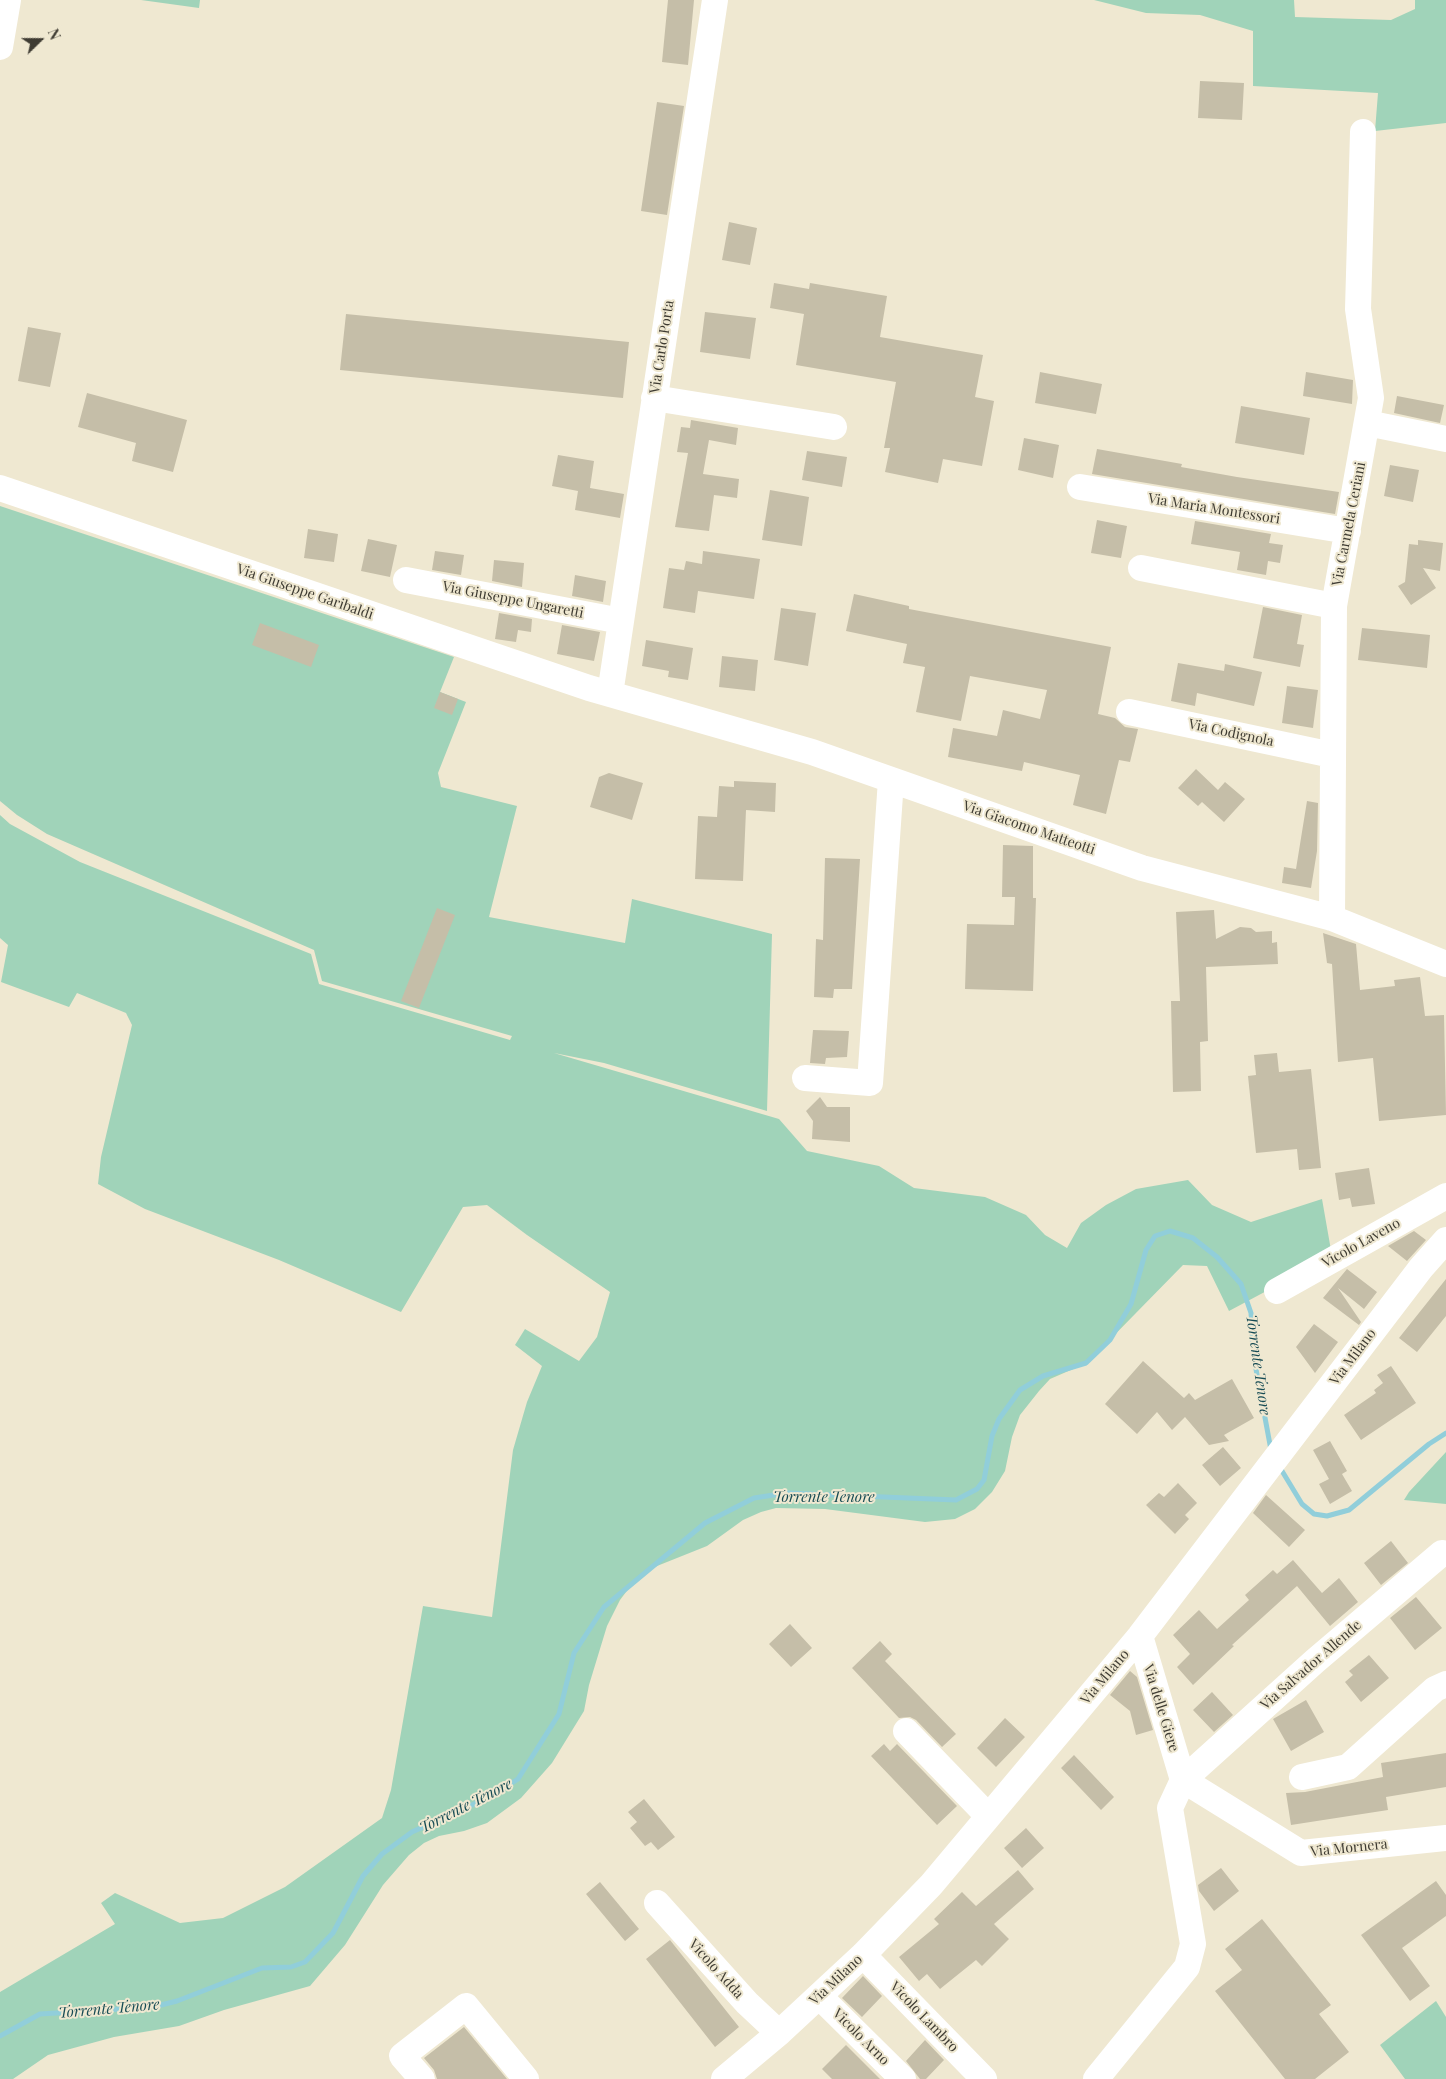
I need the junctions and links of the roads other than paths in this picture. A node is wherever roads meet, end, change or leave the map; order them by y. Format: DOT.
graph roads {
  1 [pos="8,0"];
  2 [pos="715,0"];
  3 [pos="0,47"];
  4 [pos="1363,132"];
  5 [pos="654,398"];
  6 [pos="1368,423"];
  7 [pos="834,427"];
  8 [pos="1446,439"];
  9 [pos="1080,487"];
  10 [pos="0,488"];
  11 [pos="1348,531"];
  12 [pos="1142,568"];
  13 [pos="406,580"];
  14 [pos="1334,606"];
  15 [pos="621,620"];
  16 [pos="610,694"];
  17 [pos="1129,712"];
  18 [pos="1332,755"];
  19 [pos="891,780"];
  20 [pos="1332,918"];
  21 [pos="1446,964"];
  22 [pos="805,1078"];
  23 [pos="1446,1196"];
  24 [pos="1446,1240"];
  25 [pos="1277,1291"];
  26 [pos="1442,1553"];
  27 [pos="1140,1636"];
  28 [pos="1446,1684"];
  29 [pos="906,1731"];
  30 [pos="1302,1777"];
  31 [pos="1183,1780"];
  32 [pos="988,1816"];
  33 [pos="1446,1838"];
  34 [pos="657,1903"];
  35 [pos="863,1955"];
  36 [pos="819,1996"];
  37 [pos="779,2033"];
  38 [pos="422,2079"];
  39 [pos="526,2079"];
  40 [pos="724,2079"];
  41 [pos="903,2079"];
  42 [pos="984,2079"];
  43 [pos="1096,2079"];
  1 -- 3 [label="street"];
  2 -- 5 [label="street, Via Carlo Porta"];
  4 -- 6 [label="street, Via Carmela Ceriani"];
  5 -- 7 [label="street"];
  5 -- 15 [label="street, Via Carlo Porta"];
  6 -- 8 [label="street"];
  6 -- 11 [label="street, Via Carmela Ceriani"];
  9 -- 11 [label="street, Via Maria Montessori"];
  10 -- 16 [label="street, Via Giuseppe Garibaldi"];
  11 -- 14 [label="street, Via Carmela Ceriani"];
  12 -- 14 [label="street"];
  13 -- 15 [label="street, Via Giuseppe Ungaretti"];
  14 -- 18 [label="street, Via Carmela Ceriani"];
  15 -- 16 [label="street, Via Carlo Porta"];
  16 -- 19 [label="street, Via Giacomo Matteotti"];
  17 -- 18 [label="street, Via Codignola"];
  18 -- 20 [label="street, Via Carmela Ceriani"];
  19 -- 20 [label="street, Via Giacomo Matteotti"];
  19 -- 22 [label="street"];
  20 -- 21 [label="street, Via Giacomo Matteotti"];
  23 -- 25 [label="street, Vicolo Laveno"];
  24 -- 27 [label="street, Via Milano"];
  26 -- 31 [label="street, Via Salvador Allende"];
  27 -- 31 [label="street, Via delle Giere"];
  27 -- 32 [label="street, Via Milano"];
  28 -- 30 [label="street"];
  29 -- 32 [label="street"];
  31 -- 33 [label="street, Via Mornera"];
  31 -- 43 [label="street"];
  32 -- 35 [label="street, Via Milano"];
  34 -- 37 [label="street, Vicolo Adda"];
  35 -- 36 [label="street, Via Milano"];
  35 -- 42 [label="street, Vicolo Lambro"];
  36 -- 37 [label="street, Via Milano"];
  36 -- 41 [label="street, Vicolo Arno"];
  37 -- 40 [label="street, Via Milano"];
  38 -- 39 [label="street"];
}
